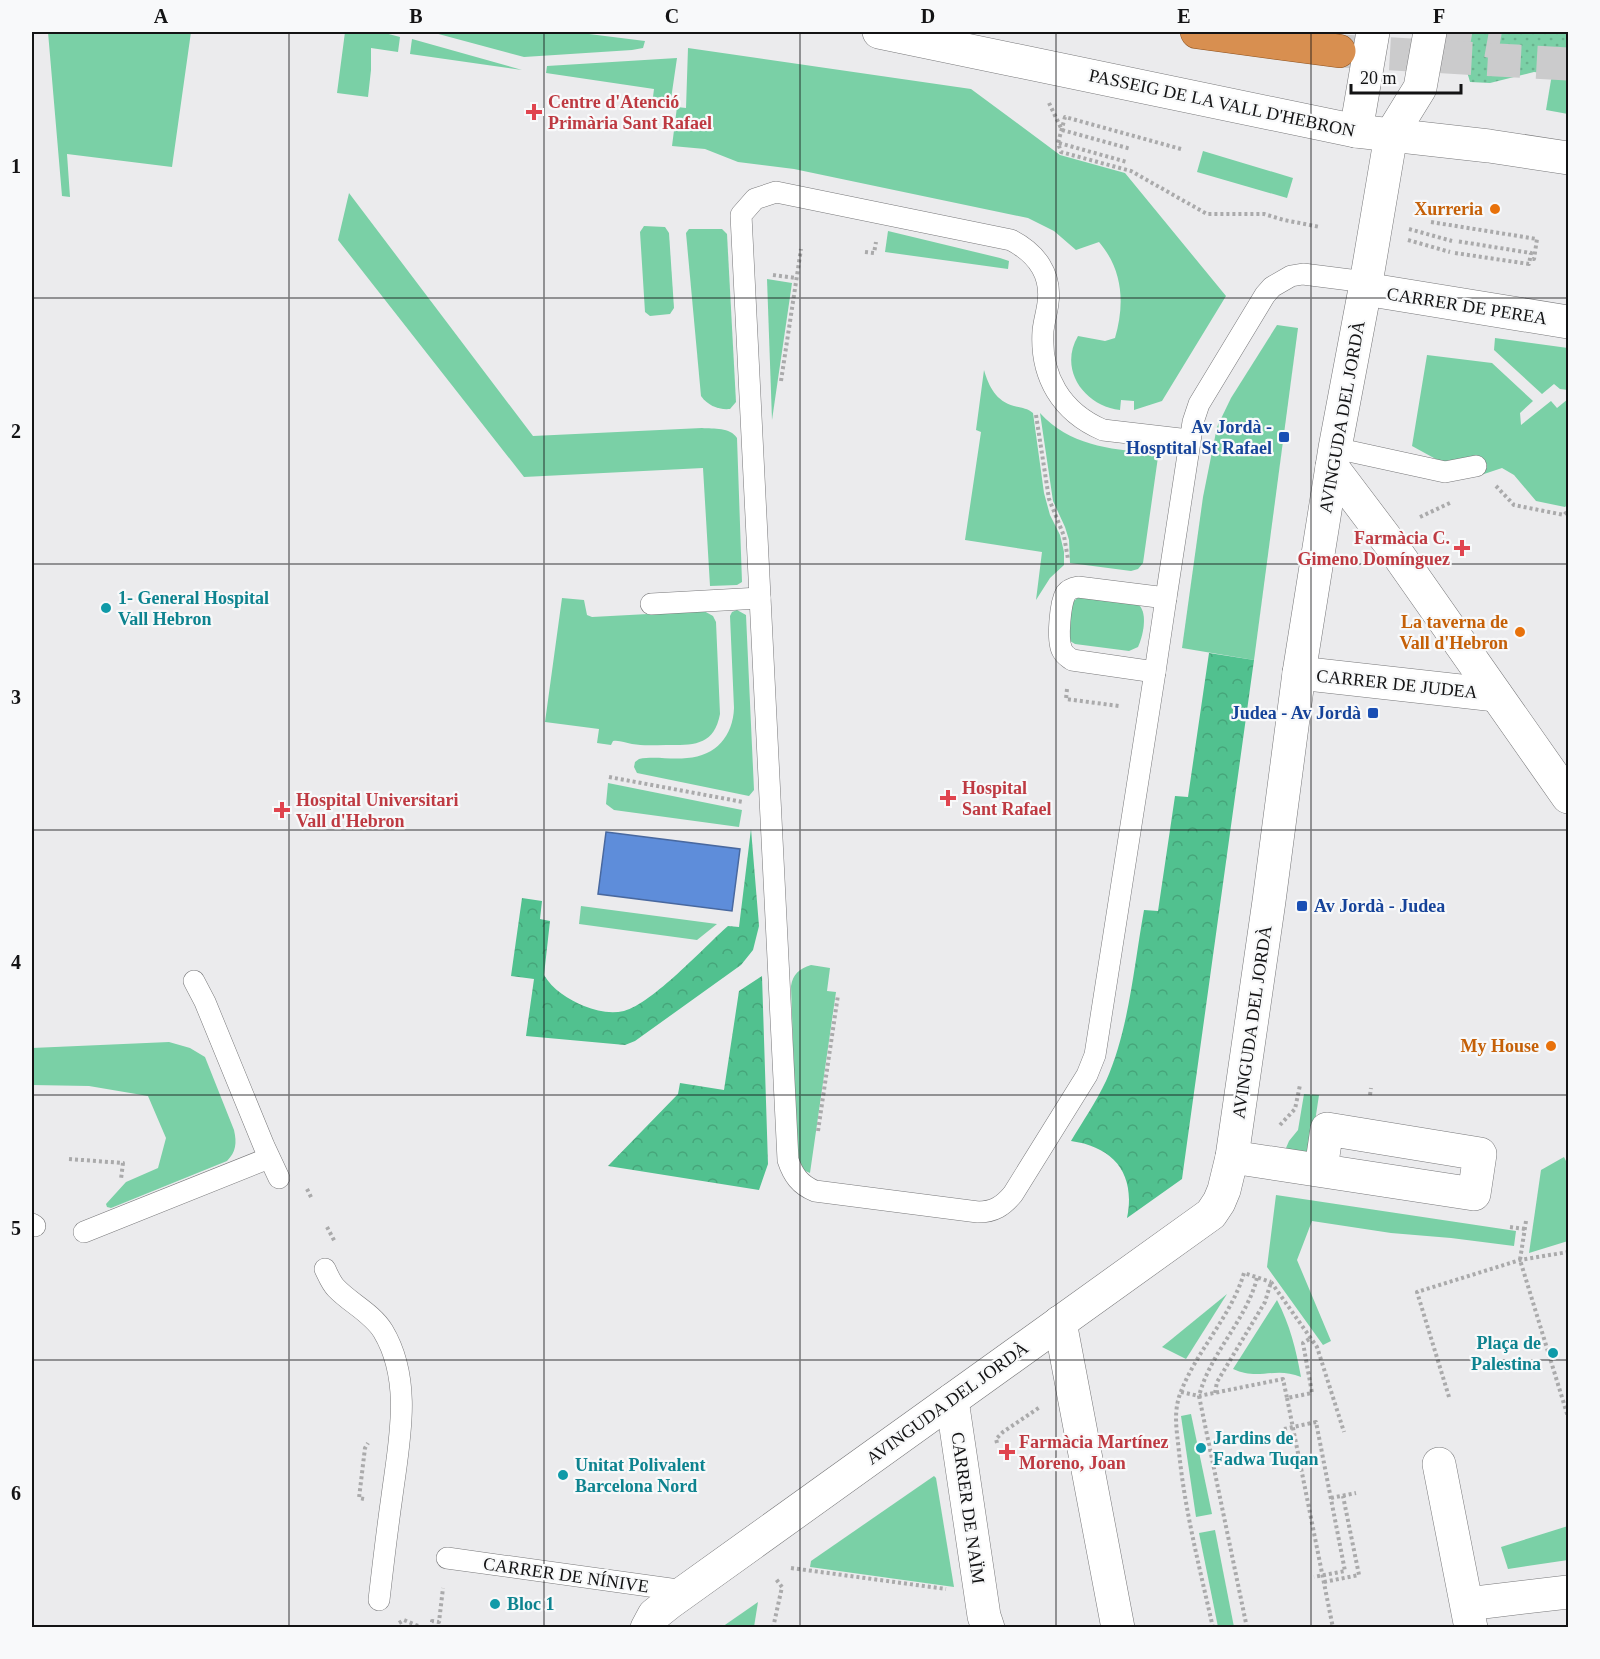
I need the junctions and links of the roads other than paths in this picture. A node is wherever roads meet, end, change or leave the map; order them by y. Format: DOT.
graph roads {
  1 [pos="879,32"];
  2 [pos="1197,32"];
  3 [pos="1373,32"];
  4 [pos="1430,32"];
  5 [pos="1340,51"];
  6 [pos="1356,131"];
  7 [pos="1391,135"];
  8 [pos="1569,158"];
  9 [pos="1366,285"];
  10 [pos="1569,322"];
  11 [pos="1189,440"];
  12 [pos="1334,457"];
  13 [pos="1476,466"];
  14 [pos="760,598"];
  15 [pos="1166,598"];
  16 [pos="651,604"];
  17 [pos="1155,672"];
  18 [pos="1299,673"];
  19 [pos="1496,695"];
  20 [pos="1569,797"];
  21 [pos="194,981"];
  22 [pos="1232,1156"];
  23 [pos="269,1158"];
  24 [pos="1321,1169"];
  25 [pos="279,1178"];
  26 [pos="84,1232"];
  27 [pos="325,1269"];
  28 [pos="1060,1322"];
  29 [pos="952,1400"];
  30 [pos="1439,1464"];
  31 [pos="446,1568"];
  32 [pos="685,1591"];
  33 [pos="1569,1592"];
  34 [pos="379,1600"];
  35 [pos="1469,1616"];
  36 [pos="984,1624"];
  37 [pos="647,1628"];
  38 [pos="1118,1628"];
  1 -- 6 [label="street, PASSEIG DE LA VALL D'HEBRON"];
  2 -- 5 [label="highway"];
  3 -- 6 [label="street"];
  4 -- 7 [label="street"];
  6 -- 7 [label="street, PASSEIG DE LA VALL D'HEBRON"];
  7 -- 8 [label="street, PASSEIG DE LA VALL D'HEBRON"];
  7 -- 9 [label="street, AVINGUDA DEL JORDÀ"];
  9 -- 10 [label="street, CARRER DE PEREA"];
  9 -- 11 [label="lane"];
  9 -- 12 [label="street, AVINGUDA DEL JORDÀ"];
  11 -- 14 [label="lane"];
  11 -- 15 [label="lane"];
  12 -- 13 [label="lane"];
  12 -- 18 [label="street, AVINGUDA DEL JORDÀ"];
  12 -- 19 [label="street, CARRER DE JUDEA"];
  14 -- 16 [label="lane"];
  14 -- 17 [label="lane"];
  15 -- 17 [label="lane"];
  15 -- 17 [label="lane"];
  18 -- 19 [label="street, CARRER DE JUDEA"];
  18 -- 22 [label="street, AVINGUDA DEL JORDÀ"];
  19 -- 20 [label="street, CARRER DE JUDEA"];
  21 -- 23 [label="lane"];
  22 -- 24 [label="street"];
  22 -- 28 [label="street, AVINGUDA DEL JORDÀ"];
  23 -- 25 [label="lane"];
  23 -- 26 [label="lane"];
  27 -- 34 [label="lane"];
  28 -- 29 [label="street, AVINGUDA DEL JORDÀ"];
  28 -- 38 [label="street"];
  29 -- 32 [label="street, AVINGUDA DEL JORDÀ"];
  29 -- 36 [label="street, CARRER DE NAÏM"];
  30 -- 35 [label="street"];
  31 -- 32 [label="lane, CARRER DE NÍNIVE"];
  32 -- 37 [label="street, AVINGUDA DEL JORDÀ"];
  33 -- 35 [label="street"];
}
